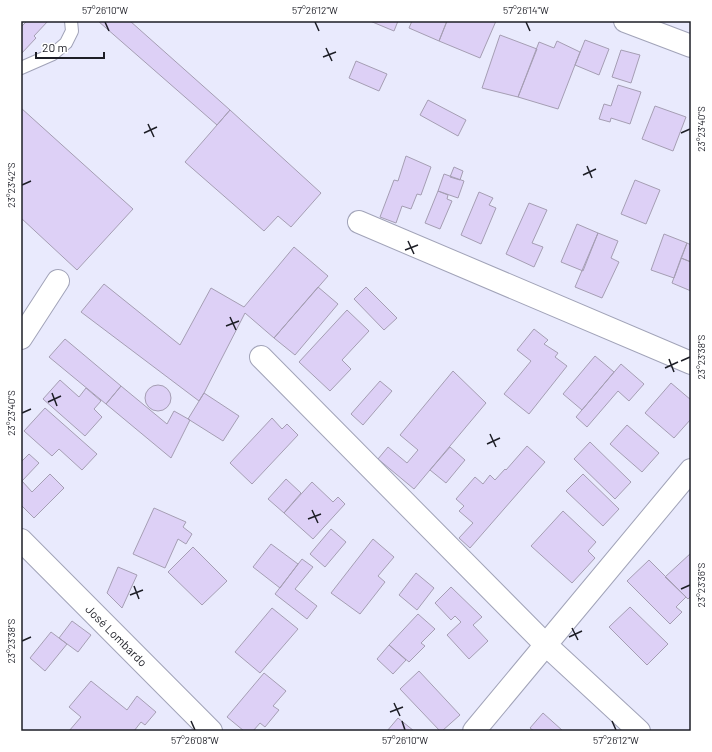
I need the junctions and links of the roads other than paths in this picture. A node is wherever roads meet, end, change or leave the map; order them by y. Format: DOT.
graph roads {
  1 [pos="71,21"];
  2 [pos="625,21"];
  3 [pos="691,46"];
  4 [pos="21,68"];
  5 [pos="359,222"];
  6 [pos="58,281"];
  7 [pos="21,338"];
  8 [pos="260,357"];
  9 [pos="691,363"];
  10 [pos="691,470"];
  11 [pos="21,540"];
  12 [pos="546,644"];
  13 [pos="211,731"];
  14 [pos="474,731"];
  15 [pos="638,731"];
  1 -- 4 [label="lane"];
  2 -- 3 [label="street"];
  5 -- 9 [label="street"];
  6 -- 7 [label="street"];
  8 -- 12 [label="street"];
  10 -- 12 [label="street"];
  11 -- 13 [label="street, José Lombardo"];
  12 -- 14 [label="street"];
  12 -- 15 [label="street"];
}
